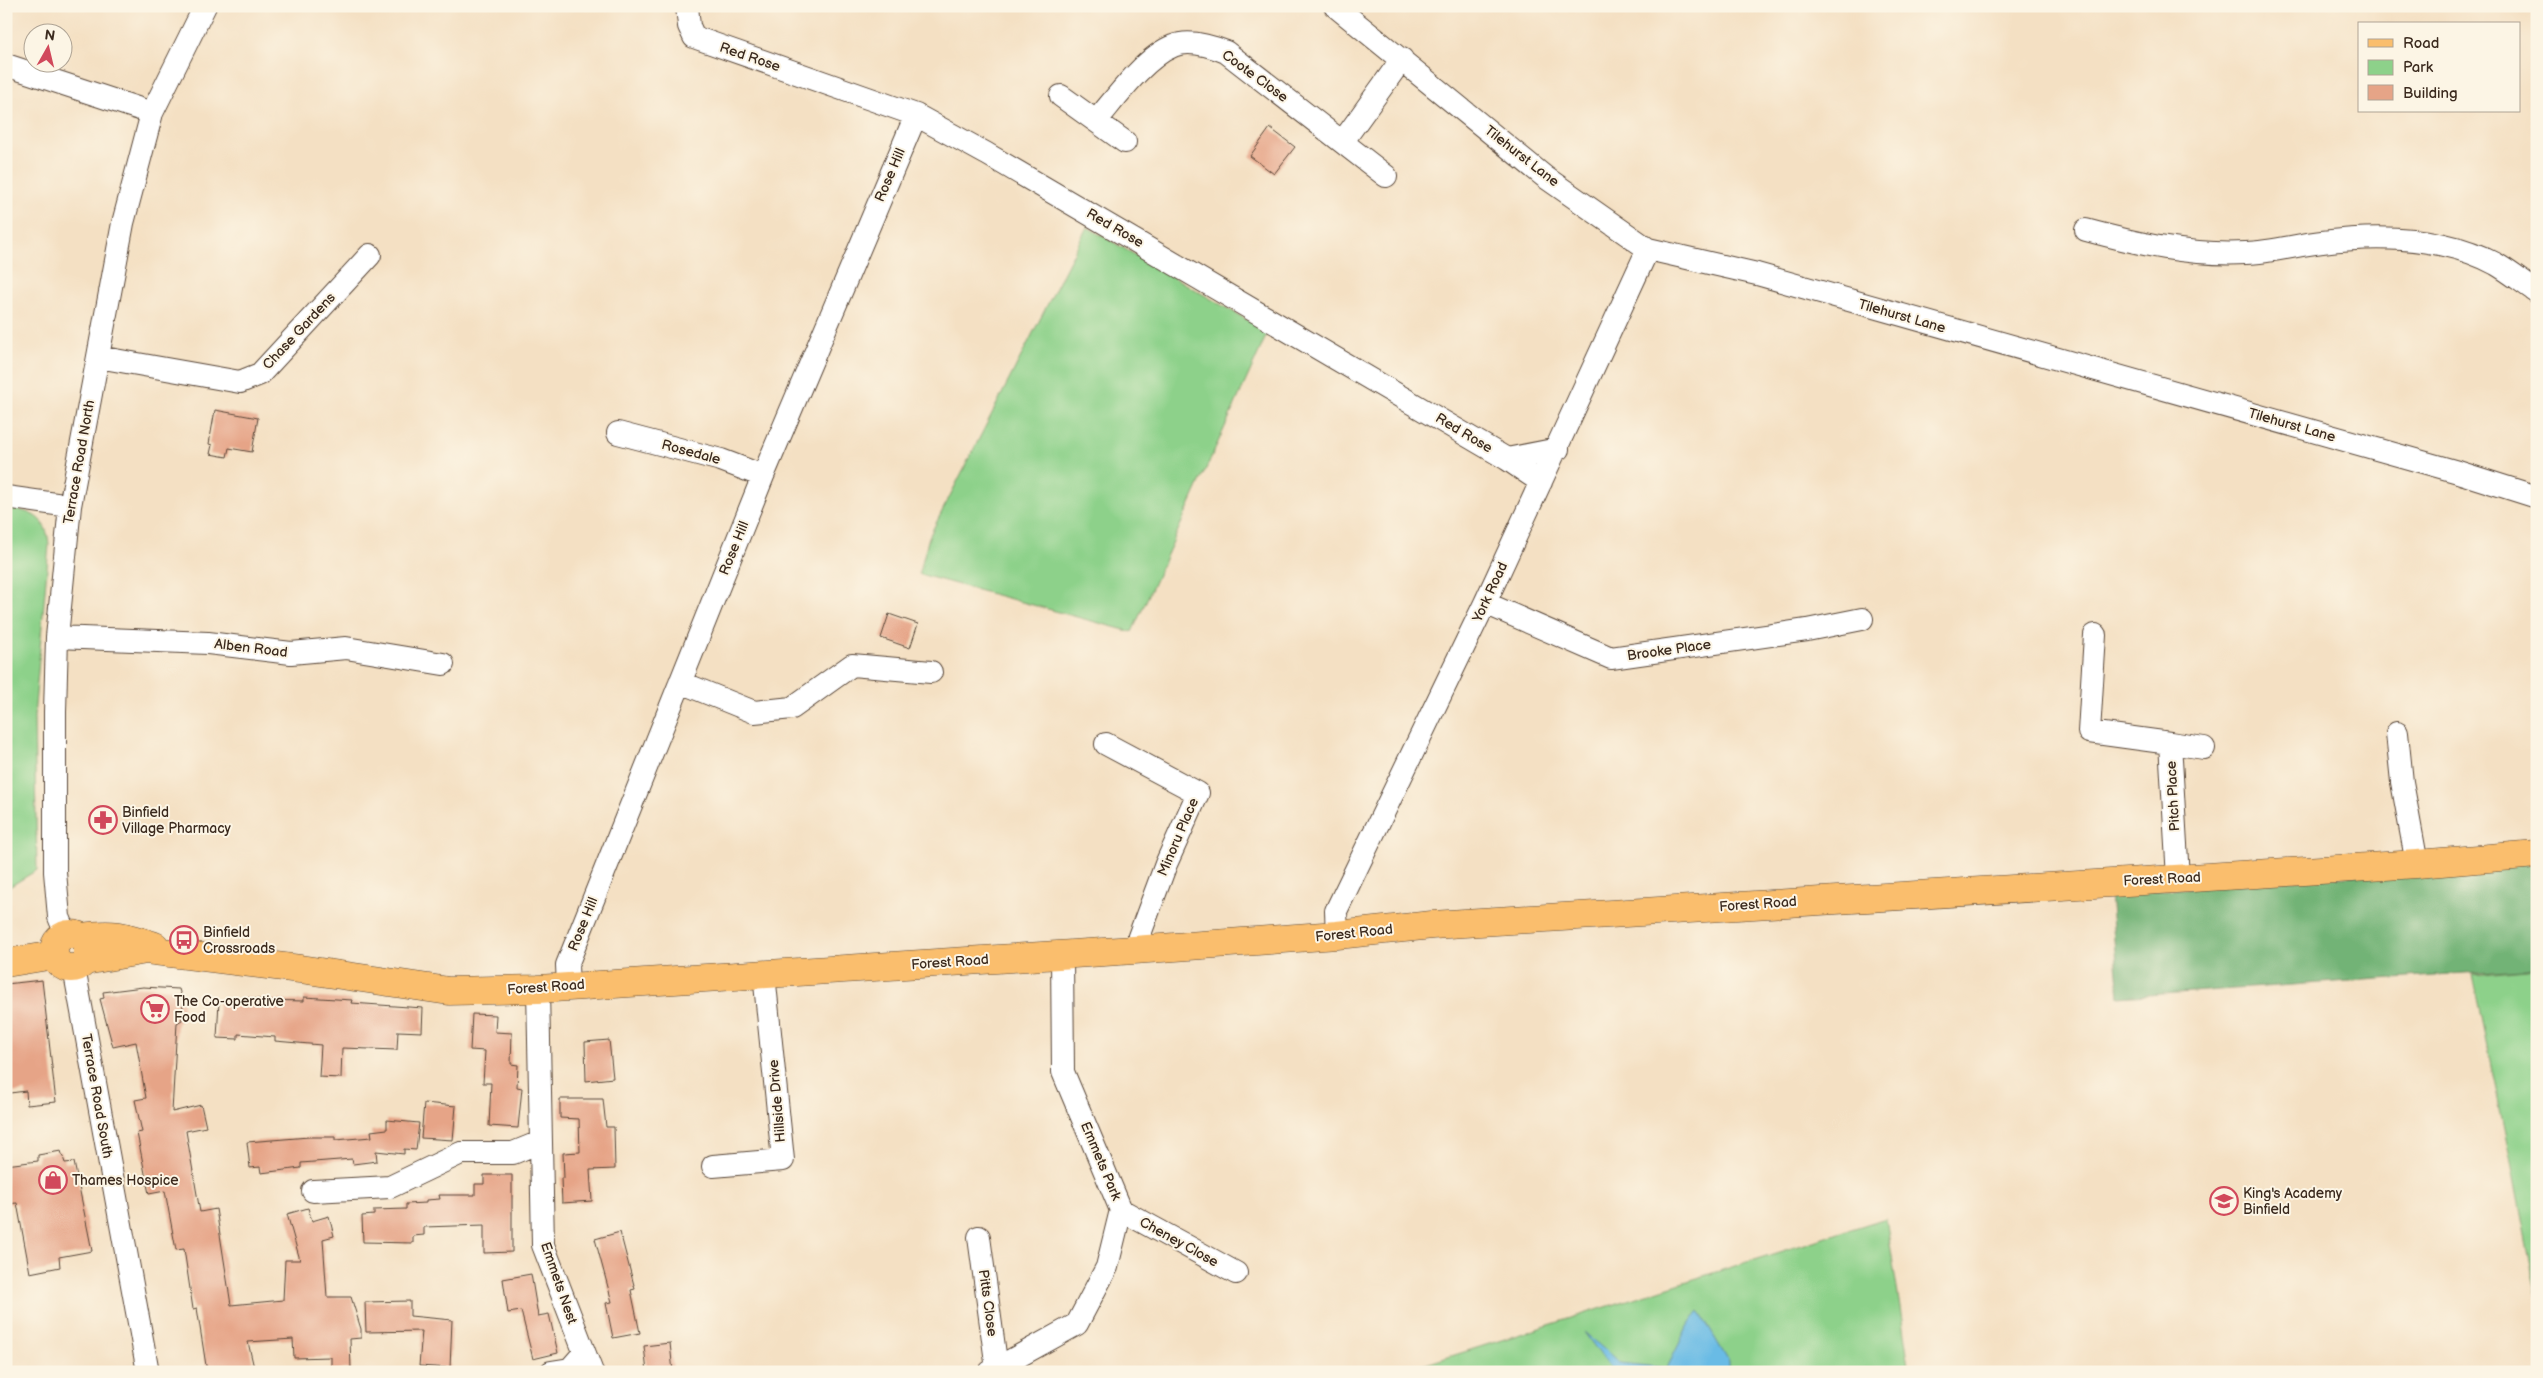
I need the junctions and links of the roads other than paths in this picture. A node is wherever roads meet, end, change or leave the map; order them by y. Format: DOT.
graph roads {
  1 [pos="205,6"];
  2 [pos="687,6"];
  3 [pos="1335,6"];
  4 [pos="1402,59"];
  5 [pos="6,65"];
  6 [pos="1061,96"];
  7 [pos="152,113"];
  8 [pos="916,115"];
  9 [pos="1096,121"];
  10 [pos="1343,141"];
  11 [pos="1124,142"];
  12 [pos="1386,176"];
  13 [pos="2086,230"];
  14 [pos="1648,249"];
  15 [pos="370,255"];
  16 [pos="2537,292"];
  17 [pos="98,357"];
  18 [pos="618,433"];
  19 [pos="1558,449"];
  20 [pos="1507,459"];
  21 [pos="763,476"];
  22 [pos="1541,482"];
  23 [pos="6,497"];
  24 [pos="2537,497"];
  25 [pos="70,506"];
  26 [pos="1485,603"];
  27 [pos="1862,619"];
  28 [pos="2095,635"];
  29 [pos="57,637"];
  30 [pos="443,664"];
  31 [pos="931,672"];
  32 [pos="680,682"];
  33 [pos="2397,733"];
  34 [pos="2170,743"];
  35 [pos="1106,744"];
  36 [pos="2204,748"];
  37 [pos="2537,854"];
  38 [pos="2417,864"];
  39 [pos="2178,878"];
  40 [pos="1337,935"];
  41 [pos="1134,950"];
  42 [pos="72,951"];
  43 [pos="1062,954"];
  44 [pos="6,962"];
  45 [pos="764,974"];
  46 [pos="568,986"];
  47 [pos="538,988"];
  48 [pos="540,1142"];
  49 [pos="713,1166"];
  50 [pos="313,1191"];
  51 [pos="1121,1210"];
  52 [pos="979,1237"];
  53 [pos="1236,1273"];
  54 [pos="588,1362"];
  55 [pos="993,1370"];
  56 [pos="148,1372"];
  57 [pos="551,1372"];
  1 -- 7 [label="street, Terrace Road North"];
  2 -- 8 [label="street, Red Rose"];
  3 -- 4 [label="street, Tilehurst Lane"];
  4 -- 10 [label="street"];
  4 -- 14 [label="street, Tilehurst Lane"];
  5 -- 7 [label="street"];
  6 -- 9 [label="street"];
  7 -- 17 [label="street, Terrace Road North"];
  8 -- 20 [label="street, Red Rose"];
  8 -- 21 [label="street, Rose Hill"];
  9 -- 10 [label="street, Coote Close"];
  9 -- 11 [label="street"];
  10 -- 12 [label="street, Coote Close"];
  13 -- 16 [label="street"];
  14 -- 19 [label="street, York Road"];
  14 -- 24 [label="street, Tilehurst Lane"];
  15 -- 17 [label="street, Chase Gardens"];
  17 -- 25 [label="street, Terrace Road North"];
  18 -- 21 [label="street, Rosedale"];
  19 -- 20 [label="street"];
  19 -- 22 [label="street, York Road"];
  20 -- 22 [label="street, Red Rose"];
  21 -- 32 [label="street, Rose Hill"];
  22 -- 26 [label="street, York Road"];
  23 -- 25 [label="street"];
  25 -- 29 [label="street, Terrace Road North"];
  26 -- 27 [label="street, Brooke Place"];
  26 -- 40 [label="street, York Road"];
  28 -- 34 [label="street, Pitch Place"];
  29 -- 30 [label="street, Alben Road"];
  29 -- 42 [label="street, Terrace Road North"];
  31 -- 32 [label="street"];
  32 -- 46 [label="street, Rose Hill"];
  33 -- 38 [label="street"];
  34 -- 36 [label="street"];
  34 -- 39 [label="street, Pitch Place"];
  35 -- 41 [label="street, Minoru Place"];
  37 -- 38 [label="main road, Forest Road"];
  38 -- 39 [label="main road, Forest Road"];
  39 -- 40 [label="main road, Forest Road"];
  40 -- 41 [label="main road, Forest Road"];
  41 -- 43 [label="main road, Forest Road"];
  42 -- 44 [label="main road, Forest Road"];
  42 -- 47 [label="main road, Forest Road"];
  42 -- 56 [label="street, Terrace Road South"];
  43 -- 45 [label="main road, Forest Road"];
  43 -- 51 [label="street, Emmets Park"];
  45 -- 46 [label="main road, Forest Road"];
  45 -- 49 [label="street, Hillside Drive"];
  46 -- 47 [label="main road, Forest Road"];
  47 -- 48 [label="street, Emmets Nest"];
  48 -- 50 [label="street"];
  48 -- 54 [label="street, Emmets Nest"];
  51 -- 53 [label="street, Cheney Close"];
  51 -- 55 [label="street, Emmets Park"];
  52 -- 55 [label="street, Pitts Close"];
  54 -- 57 [label="street, Emmets Nest"];
}
